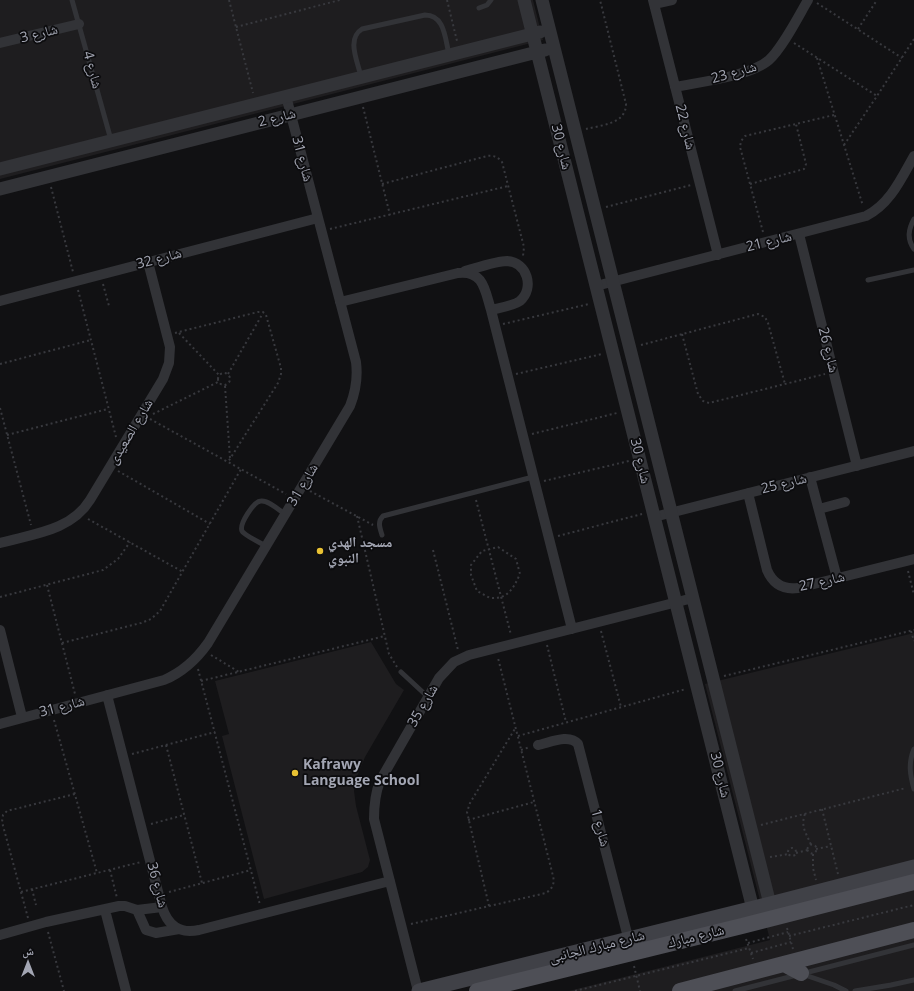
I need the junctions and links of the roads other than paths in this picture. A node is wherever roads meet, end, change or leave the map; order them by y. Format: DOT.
graph roads {
  1 [pos="72,0"];
  2 [pos="490,0"];
  3 [pos="524,0"];
  4 [pos="542,0"];
  5 [pos="672,0"];
  6 [pos="808,0"];
  7 [pos="653,2"];
  8 [pos="479,8"];
  9 [pos="79,24"];
  10 [pos="550,29"];
  11 [pos="532,34"];
  12 [pos="0,43"];
  13 [pos="554,48"];
  14 [pos="537,52"];
  15 [pos="455,53"];
  16 [pos="361,77"];
  17 [pos="675,87"];
  18 [pos="286,96"];
  19 [pos="291,115"];
  20 [pos="111,141"];
  21 [pos="914,156"];
  22 [pos="0,169"];
  23 [pos="0,189"];
  24 [pos="318,218"];
  25 [pos="914,219"];
  26 [pos="799,234"];
  27 [pos="914,249"];
  28 [pos="718,255"];
  29 [pos="148,262"];
  30 [pos="914,270"];
  31 [pos="458,273"];
  32 [pos="868,280"];
  33 [pos="614,282"];
  34 [pos="596,286"];
  35 [pos="0,301"];
  36 [pos="340,302"];
  37 [pos="490,310"];
  38 [pos="914,451"];
  39 [pos="857,466"];
  40 [pos="810,478"];
  41 [pos="534,481"];
  42 [pos="748,493"];
  43 [pos="845,502"];
  44 [pos="819,509"];
  45 [pos="672,512"];
  46 [pos="285,514"];
  47 [pos="654,514"];
  48 [pos="382,535"];
  49 [pos="0,543"];
  50 [pos="266,546"];
  51 [pos="910,560"];
  52 [pos="837,578"];
  53 [pos="693,598"];
  54 [pos="676,602"];
  55 [pos="572,629"];
  56 [pos="0,630"];
  57 [pos="401,672"];
  58 [pos="107,695"];
  59 [pos="428,697"];
  60 [pos="22,717"];
  61 [pos="0,724"];
  62 [pos="538,745"];
  63 [pos="914,749"];
  64 [pos="914,787"];
  65 [pos="914,867"];
  66 [pos="390,881"];
  67 [pos="914,882"];
  68 [pos="162,907"];
  69 [pos="104,910"];
  70 [pos="137,910"];
  71 [pos="776,913"];
  72 [pos="751,919"];
  73 [pos="179,929"];
  74 [pos="914,930"];
  75 [pos="0,935"];
  76 [pos="914,945"];
  77 [pos="630,949"];
  78 [pos="794,966"];
  79 [pos="914,980"];
  80 [pos="126,991"];
  81 [pos="419,991"];
  82 [pos="478,991"];
  83 [pos="680,991"];
  84 [pos="735,991"];
  85 [pos="846,991"];
  86 [pos="855,991"];
  1 -- 9 [label="lane, شارع 4"];
  2 -- 8 [label="lane"];
  3 -- 11 [label="street, شارع 30"];
  4 -- 10 [label="street, شارع 30"];
  5 -- 7 [label="street"];
  6 -- 17 [label="street, شارع 23"];
  7 -- 17 [label="street, شارع 22"];
  9 -- 12 [label="street, شارع 3"];
  9 -- 20 [label="lane, شارع 4"];
  10 -- 11 [label="street, شارع 2"];
  10 -- 13 [label="street, شارع 30"];
  11 -- 14 [label="street, شارع 30"];
  11 -- 15 [label="street, شارع 2"];
  13 -- 14 [label="street, شارع 2"];
  13 -- 33 [label="street, شارع 30"];
  14 -- 19 [label="street, شارع 2"];
  14 -- 34 [label="street, شارع 30"];
  15 -- 16 [label="street, شارع 2"];
  15 -- 16 [label="lane"];
  16 -- 18 [label="street, شارع 2"];
  17 -- 28 [label="street, شارع 22"];
  18 -- 19 [label="street, شارع 31"];
  18 -- 20 [label="street, شارع 2"];
  19 -- 23 [label="street, شارع 2"];
  19 -- 24 [label="street, شارع 31"];
  20 -- 22 [label="street, شارع 2"];
  21 -- 26 [label="street, شارع 21"];
  24 -- 29 [label="street, شارع 32"];
  24 -- 36 [label="street, شارع 31"];
  25 -- 27 [label="lane"];
  26 -- 28 [label="street, شارع 21"];
  26 -- 39 [label="street, شارع 26"];
  28 -- 33 [label="street, شارع 21"];
  29 -- 35 [label="street, شارع 32"];
  29 -- 49 [label="street, شارع الصعيدى"];
  30 -- 32 [label="lane"];
  31 -- 36 [label="street"];
  31 -- 37 [label="street"];
  31 -- 37 [label="street"];
  33 -- 34 [label="street, شارع 21"];
  33 -- 45 [label="street, شارع 30"];
  34 -- 47 [label="street, شارع 30"];
  36 -- 46 [label="street, شارع 31"];
  37 -- 41 [label="street"];
  38 -- 39 [label="street, شارع 25"];
  39 -- 40 [label="street, شارع 25"];
  40 -- 42 [label="street, شارع 25"];
  40 -- 44 [label="street"];
  41 -- 48 [label="lane"];
  41 -- 55 [label="street"];
  42 -- 45 [label="street, شارع 25"];
  42 -- 52 [label="street, شارع 27"];
  43 -- 44 [label="street"];
  44 -- 52 [label="street"];
  45 -- 47 [label="street, شارع 25"];
  45 -- 53 [label="street, شارع 30"];
  46 -- 50 [label="street, شارع 31"];
  46 -- 50 [label="lane"];
  47 -- 54 [label="street, شارع 30"];
  50 -- 58 [label="street, شارع 31"];
  51 -- 52 [label="street, شارع 27"];
  53 -- 54 [label="street, شارع 35"];
  53 -- 71 [label="street, شارع 30"];
  54 -- 55 [label="street, شارع 35"];
  54 -- 72 [label="street, شارع 30"];
  55 -- 59 [label="street, شارع 35"];
  56 -- 60 [label="street"];
  57 -- 59 [label="lane"];
  58 -- 60 [label="street, شارع 31"];
  58 -- 68 [label="street, شارع 36"];
  59 -- 66 [label="street, شارع 35"];
  60 -- 61 [label="street, شارع 31"];
  62 -- 77 [label="street, شارع 1"];
  63 -- 64 [label="lane"];
  65 -- 71 [label="main road"];
  66 -- 73 [label="street"];
  66 -- 81 [label="street, شارع 35"];
  67 -- 71 [label="main road, شارع مبارك"];
  68 -- 70 [label="street"];
  68 -- 73 [label="street, شارع 36"];
  69 -- 70 [label="street"];
  69 -- 75 [label="street"];
  69 -- 80 [label="street"];
  70 -- 73 [label="street"];
  71 -- 72 [label="main road, شارع مبارك"];
  72 -- 77 [label="main road, شارع مبارك"];
  74 -- 78 [label="main road"];
  76 -- 78 [label="lane"];
  77 -- 81 [label="main road, شارع مبارك الجانبى"];
  77 -- 82 [label="main road, شارع مبارك"];
  78 -- 83 [label="main road"];
  78 -- 84 [label="lane"];
  78 -- 85 [label="lane"];
  79 -- 86 [label="lane"];
}
